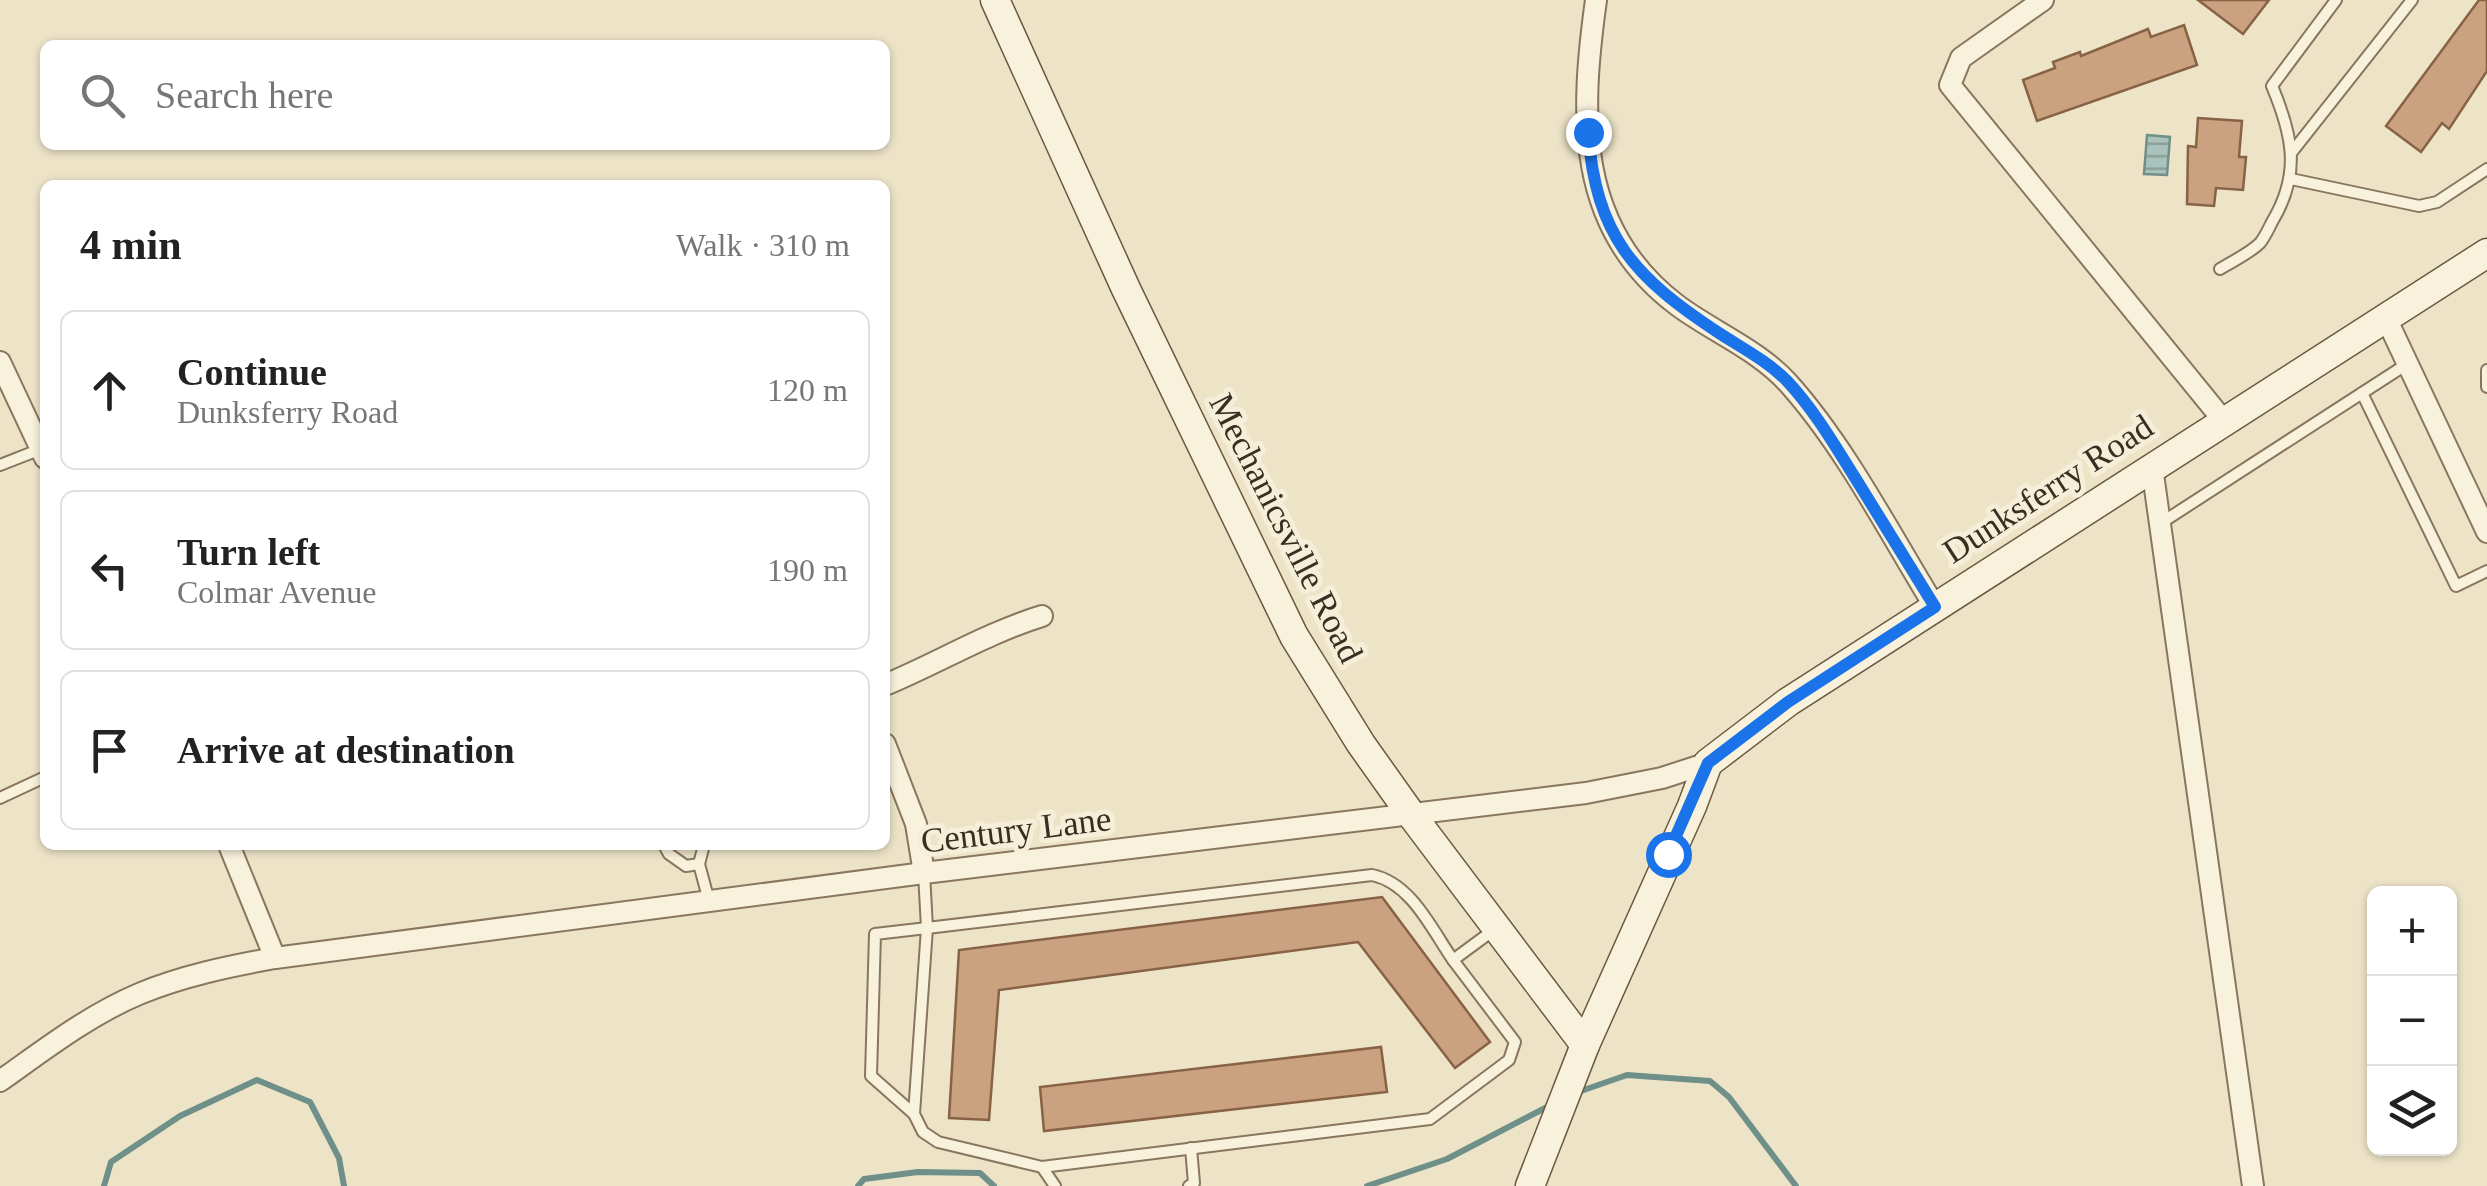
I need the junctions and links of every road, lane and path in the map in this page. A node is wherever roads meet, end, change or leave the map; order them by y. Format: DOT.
graph roads {
  1 [pos="996,0"];
  2 [pos="1596,0"];
  3 [pos="2043,0"];
  4 [pos="2336,0"];
  5 [pos="2412,0"];
  6 [pos="2292,152"];
  7 [pos="2487,169"];
  8 [pos="2291,180"];
  9 [pos="2487,252"];
  10 [pos="2220,269"];
  11 [pos="2386,318"];
  12 [pos="0,362"];
  13 [pos="2408,364"];
  14 [pos="2487,370"];
  15 [pos="2487,388"];
  16 [pos="2362,393"];
  17 [pos="2222,420"];
  18 [pos="40,448"];
  19 [pos="40,455"];
  20 [pos="0,464"];
  21 [pos="2152,467"];
  22 [pos="2160,524"];
  23 [pos="2487,532"];
  24 [pos="2487,571"];
  25 [pos="1935,607"];
  26 [pos="1042,616"];
  27 [pos="890,683"];
  28 [pos="890,757"];
  29 [pos="1708,763"];
  30 [pos="40,779"];
  31 [pos="0,798"];
  32 [pos="1410,813"];
  33 [pos="231,850"];
  34 [pos="667,850"];
  35 [pos="703,850"];
  36 [pos="699,864"];
  37 [pos="924,873"];
  38 [pos="709,901"];
  39 [pos="927,928"];
  40 [pos="1496,928"];
  41 [pos="275,958"];
  42 [pos="1453,960"];
  43 [pos="1580,1058"];
  44 [pos="0,1082"];
  45 [pos="914,1114"];
  46 [pos="1190,1148"];
  47 [pos="1042,1167"];
  48 [pos="1054,1186"];
  49 [pos="1189,1186"];
  50 [pos="1530,1186"];
  51 [pos="2253,1186"];
  1 -- 32 [label="street, Mechanicsville Road"];
  2 -- 25 [label="street"];
  3 -- 17 [label="street"];
  4 -- 6 [label="lane"];
  5 -- 6 [label="lane"];
  6 -- 8 [label="lane"];
  7 -- 8 [label="lane"];
  8 -- 10 [label="lane"];
  9 -- 11 [label="street, Dunksferry Road"];
  11 -- 13 [label="street"];
  11 -- 17 [label="street, Dunksferry Road"];
  12 -- 18 [label="street"];
  13 -- 16 [label="lane"];
  13 -- 23 [label="street"];
  14 -- 15 [label="lane"];
  16 -- 22 [label="lane"];
  16 -- 24 [label="lane"];
  17 -- 21 [label="street, Dunksferry Road"];
  19 -- 20 [label="lane"];
  21 -- 22 [label="street"];
  21 -- 25 [label="street, Dunksferry Road"];
  22 -- 51 [label="street"];
  25 -- 29 [label="street, Dunksferry Road"];
  26 -- 27 [label="street"];
  28 -- 37 [label="street"];
  29 -- 32 [label="street, Century Lane"];
  29 -- 43 [label="street, Dunksferry Road"];
  30 -- 31 [label="lane"];
  32 -- 37 [label="street, Century Lane"];
  32 -- 40 [label="street, Mechanicsville Road"];
  33 -- 41 [label="street"];
  34 -- 36 [label="lane"];
  35 -- 36 [label="lane"];
  36 -- 38 [label="lane"];
  37 -- 38 [label="street, Century Lane"];
  37 -- 39 [label="lane"];
  38 -- 41 [label="street, Century Lane"];
  39 -- 42 [label="lane"];
  39 -- 45 [label="lane"];
  39 -- 45 [label="lane"];
  40 -- 42 [label="lane"];
  40 -- 43 [label="street, Mechanicsville Road"];
  41 -- 44 [label="street, Century Lane"];
  42 -- 46 [label="lane"];
  43 -- 50 [label="street, Dunksferry Road"];
  45 -- 47 [label="lane"];
  46 -- 47 [label="lane"];
  46 -- 49 [label="lane"];
  47 -- 48 [label="lane"];
}
